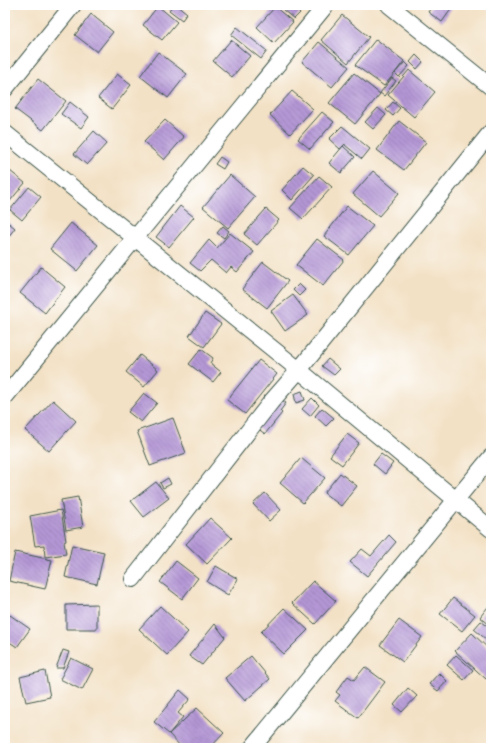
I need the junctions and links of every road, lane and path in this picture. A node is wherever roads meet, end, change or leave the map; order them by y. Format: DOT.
graph roads {
  1 [pos="73,5"];
  2 [pos="326,5"];
  3 [pos="389,5"];
  4 [pos="491,87"];
  5 [pos="5,89"];
  6 [pos="491,132"];
  7 [pos="5,133"];
  8 [pos="135,239"];
  9 [pos="300,370"];
  10 [pos="5,397"];
  11 [pos="491,457"];
  12 [pos="456,500"];
  13 [pos="491,529"];
  14 [pos="133,579"];
  15 [pos="252,748"];
  1 -- 5 [label="street"];
  2 -- 8 [label="street"];
  3 -- 4 [label="street"];
  6 -- 9 [label="street"];
  7 -- 8 [label="street"];
  8 -- 9 [label="street"];
  8 -- 10 [label="street"];
  9 -- 12 [label="street"];
  9 -- 14 [label="street"];
  11 -- 12 [label="street"];
  12 -- 13 [label="street"];
  12 -- 15 [label="street"];
}
